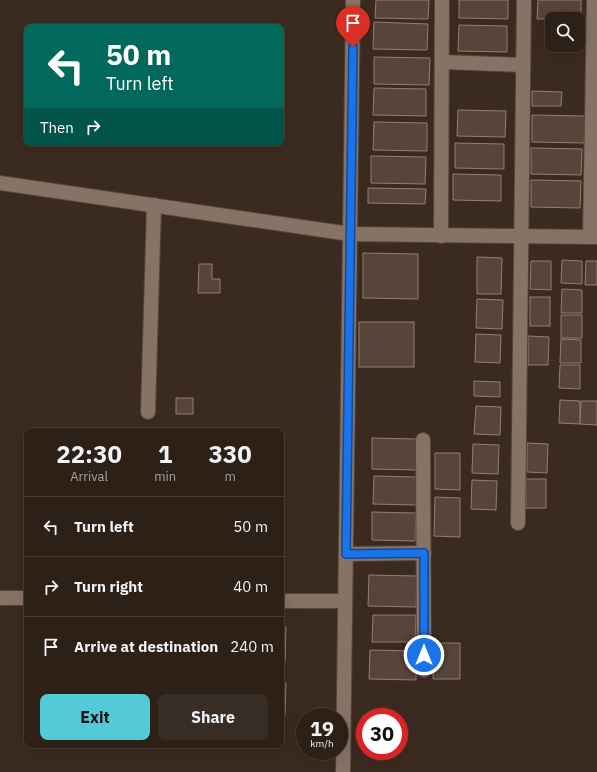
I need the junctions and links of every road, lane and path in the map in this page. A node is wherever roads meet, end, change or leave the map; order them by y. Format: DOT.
graph roads {
  1 [pos="353,0"];
  2 [pos="442,0"];
  3 [pos="524,0"];
  4 [pos="594,0"];
  5 [pos="442,62"];
  6 [pos="523,65"];
  7 [pos="0,183"];
  8 [pos="154,205"];
  9 [pos="350,234"];
  10 [pos="440,236"];
  11 [pos="522,236"];
  12 [pos="594,237"];
  13 [pos="148,412"];
  14 [pos="423,440"];
  15 [pos="518,523"];
  16 [pos="424,553"];
  17 [pos="346,554"];
  18 [pos="0,598"];
  19 [pos="24,598"];
  20 [pos="284,601"];
  21 [pos="346,601"];
  22 [pos="424,670"];
  23 [pos="343,772"];
  1 -- 9 [label="street"];
  2 -- 5 [label="street"];
  3 -- 6 [label="street"];
  4 -- 12 [label="street"];
  5 -- 6 [label="street"];
  5 -- 10 [label="street"];
  6 -- 11 [label="street"];
  7 -- 8 [label="street"];
  8 -- 9 [label="street"];
  8 -- 13 [label="street"];
  9 -- 10 [label="street"];
  9 -- 17 [label="street"];
  10 -- 11 [label="street"];
  11 -- 12 [label="street"];
  11 -- 15 [label="street"];
  14 -- 16 [label="street"];
  16 -- 17 [label="street"];
  16 -- 22 [label="street"];
  17 -- 21 [label="street"];
  18 -- 19 [label="street"];
  20 -- 21 [label="street"];
  21 -- 23 [label="street"];
}
